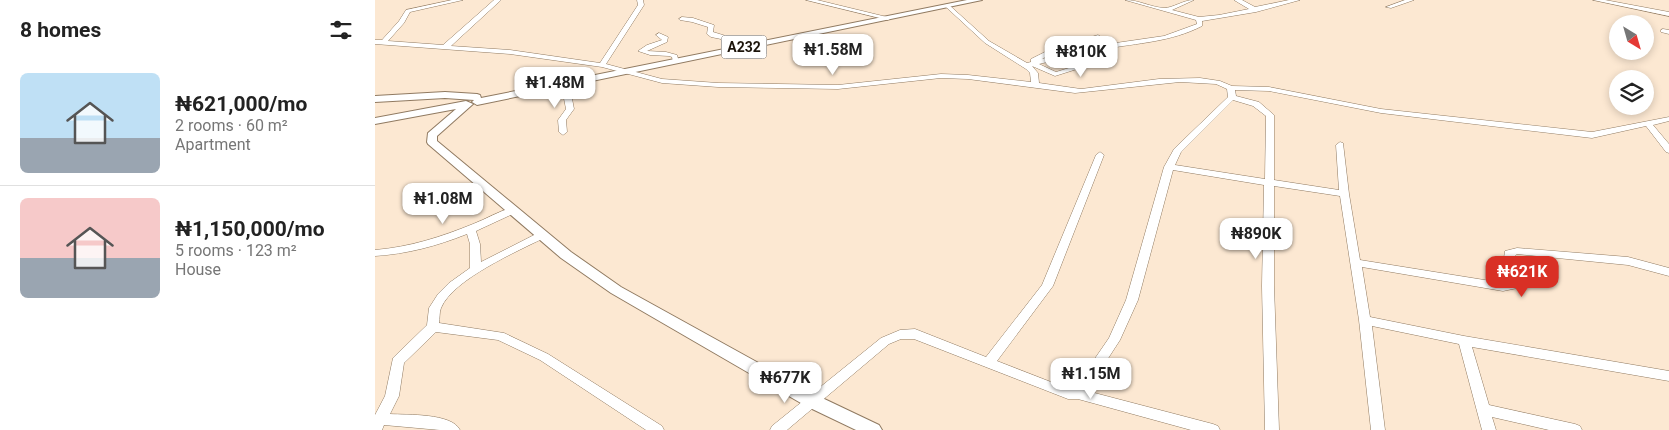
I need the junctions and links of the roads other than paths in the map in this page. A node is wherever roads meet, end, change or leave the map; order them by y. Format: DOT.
graph roads {
  1 [pos="460,0"];
  2 [pos="498,0"];
  3 [pos="639,0"];
  4 [pos="809,0"];
  5 [pos="978,0"];
  6 [pos="1127,0"];
  7 [pos="1191,0"];
  8 [pos="1237,0"];
  9 [pos="1297,0"];
  10 [pos="1411,0"];
  11 [pos="1596,0"];
  12 [pos="1284,2"];
  13 [pos="948,6"];
  14 [pos="1389,7"];
  15 [pos="1166,10"];
  16 [pos="1256,10"];
  17 [pos="1669,14"];
  18 [pos="888,18"];
  19 [pos="682,19"];
  20 [pos="1199,19"];
  21 [pos="659,35"];
  22 [pos="1098,37"];
  23 [pos="375,42"];
  24 [pos="383,43"];
  25 [pos="445,47"];
  26 [pos="729,50"];
  27 [pos="1078,57"];
  28 [pos="676,60"];
  29 [pos="1029,64"];
  30 [pos="602,65"];
  31 [pos="627,70"];
  32 [pos="565,83"];
  33 [pos="1035,84"];
  34 [pos="1232,93"];
  35 [pos="375,99"];
  36 [pos="469,102"];
  37 [pos="1669,119"];
  38 [pos="375,121"];
  39 [pos="1648,124"];
  40 [pos="563,132"];
  41 [pos="1340,145"];
  42 [pos="1669,150"];
  43 [pos="1100,156"];
  44 [pos="1169,167"];
  45 [pos="1270,183"];
  46 [pos="1344,194"];
  47 [pos="513,210"];
  48 [pos="471,230"];
  49 [pos="542,235"];
  50 [pos="375,253"];
  51 [pos="1357,263"];
  52 [pos="475,269"];
  53 [pos="1669,272"];
  54 [pos="1365,320"];
  55 [pos="433,327"];
  56 [pos="1464,341"];
  57 [pos="987,363"];
  58 [pos="1669,376"];
  59 [pos="1078,394"];
  60 [pos="812,401"];
  61 [pos="1483,409"];
  62 [pos="378,424"];
  63 [pos="453,430"];
  64 [pos="657,430"];
  65 [pos="777,430"];
  66 [pos="873,430"];
  67 [pos="1213,430"];
  68 [pos="1272,430"];
  69 [pos="1377,430"];
  70 [pos="1489,430"];
  71 [pos="1575,430"];
  1 -- 24 [label="street"];
  2 -- 25 [label="street"];
  3 -- 30 [label="street"];
  4 -- 18 [label="street"];
  5 -- 13 [label="main road, A232"];
  6 -- 15 [label="street"];
  7 -- 15 [label="street"];
  8 -- 16 [label="street"];
  9 -- 12 [label="street"];
  10 -- 14 [label="street"];
  11 -- 17 [label="street"];
  12 -- 16 [label="street"];
  13 -- 18 [label="main road, A232"];
  13 -- 29 [label="street"];
  15 -- 20 [label="street"];
  16 -- 20 [label="street"];
  18 -- 26 [label="main road, A232"];
  19 -- 26 [label="street"];
  20 -- 29 [label="street"];
  21 -- 28 [label="street"];
  22 -- 29 [label="street"];
  23 -- 24 [label="street"];
  24 -- 25 [label="street"];
  25 -- 30 [label="street"];
  26 -- 28 [label="main road, A232"];
  27 -- 29 [label="street"];
  28 -- 31 [label="main road, A232"];
  29 -- 33 [label="street"];
  30 -- 31 [label="street"];
  31 -- 32 [label="main road, A232"];
  31 -- 33 [label="street"];
  32 -- 36 [label="main road, A232"];
  32 -- 40 [label="street"];
  33 -- 34 [label="street"];
  34 -- 39 [label="street"];
  34 -- 44 [label="street"];
  34 -- 45 [label="street"];
  35 -- 36 [label="main road"];
  36 -- 38 [label="main road, A232"];
  36 -- 47 [label="main road"];
  37 -- 39 [label="street"];
  39 -- 42 [label="street"];
  41 -- 46 [label="street"];
  43 -- 57 [label="street"];
  44 -- 45 [label="street"];
  44 -- 59 [label="street"];
  45 -- 46 [label="street"];
  45 -- 68 [label="street"];
  46 -- 51 [label="street"];
  47 -- 48 [label="street"];
  47 -- 49 [label="main road"];
  48 -- 50 [label="street"];
  48 -- 52 [label="street"];
  49 -- 52 [label="street"];
  49 -- 60 [label="main road"];
  51 -- 53 [label="street"];
  51 -- 54 [label="street"];
  52 -- 55 [label="street"];
  54 -- 56 [label="street"];
  54 -- 69 [label="street"];
  55 -- 62 [label="street"];
  55 -- 64 [label="street"];
  56 -- 58 [label="street"];
  56 -- 61 [label="street"];
  57 -- 59 [label="street"];
  57 -- 60 [label="street"];
  59 -- 67 [label="street"];
  60 -- 65 [label="street"];
  60 -- 66 [label="main road"];
  61 -- 70 [label="street"];
  61 -- 71 [label="street"];
  62 -- 63 [label="street"];
}
